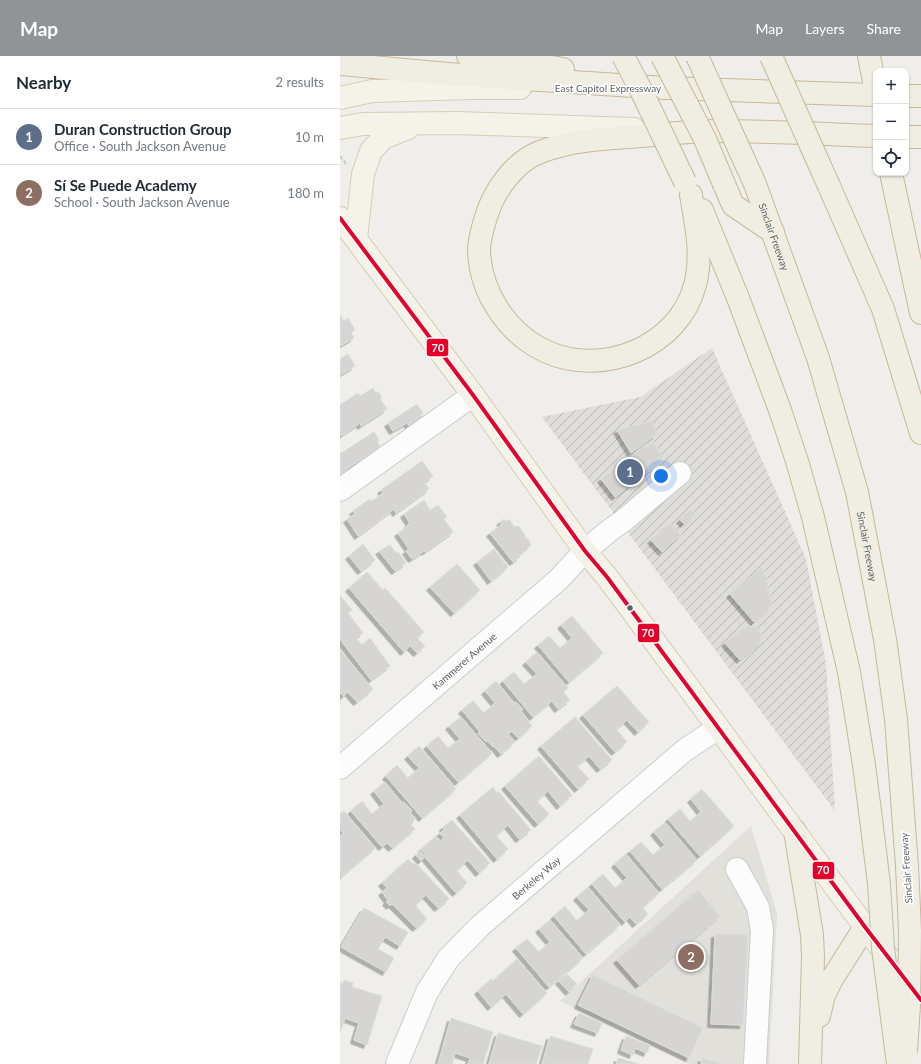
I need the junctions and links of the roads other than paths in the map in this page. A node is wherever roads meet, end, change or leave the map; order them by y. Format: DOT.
graph roads {
  1 [pos="468,56"];
  2 [pos="623,56"];
  3 [pos="662,56"];
  4 [pos="697,56"];
  5 [pos="771,56"];
  6 [pos="869,56"];
  7 [pos="340,64"];
  8 [pos="873,78"];
  9 [pos="665,88"];
  10 [pos="873,94"];
  11 [pos="909,96"];
  12 [pos="921,96"];
  13 [pos="340,98"];
  14 [pos="457,124"];
  15 [pos="340,128"];
  16 [pos="714,131"];
  17 [pos="873,136"];
  18 [pos="909,137"];
  19 [pos="921,137"];
  20 [pos="893,181"];
  21 [pos="688,188"];
  22 [pos="340,218"];
  23 [pos="773,232"];
  24 [pos="356,239"];
  25 [pos="921,313"];
  26 [pos="473,395"];
  27 [pos="921,433"];
  28 [pos="680,473"];
  29 [pos="340,490"];
  30 [pos="584,550"];
  31 [pos="718,728"];
  32 [pos="340,768"];
  33 [pos="795,831"];
  34 [pos="737,869"];
  35 [pos="865,927"];
  36 [pos="921,1000"];
  37 [pos="811,1057"];
  38 [pos="397,1064"];
  39 [pos="755,1064"];
  40 [pos="898,1064"];
  41 [pos="905,1064"];
  1 -- 9 [label="highway"];
  2 -- 21 [label="highway, bridge"];
  3 -- 23 [label="highway, bridge"];
  4 -- 23 [label="highway, Sinclair Freeway, bridge"];
  5 -- 27 [label="highway, bridge"];
  6 -- 8 [label="highway"];
  7 -- 9 [label="highway"];
  9 -- 10 [label="highway, East Capitol Expressway"];
  9 -- 13 [label="main road, East Capitol Expressway"];
  11 -- 12 [label="highway"];
  14 -- 15 [label="main road"];
  14 -- 16 [label="main road"];
  14 -- 24 [label="main road"];
  16 -- 17 [label="highway"];
  16 -- 21 [label="highway"];
  18 -- 19 [label="highway"];
  20 -- 25 [label="highway"];
  21 -- 40 [label="highway, bridge"];
  22 -- 24 [label="main road"];
  23 -- 41 [label="highway, Sinclair Freeway, bridge"];
  24 -- 26 [label="main road"];
  26 -- 29 [label="street"];
  26 -- 30 [label="main road"];
  28 -- 30 [label="street, Kammerer Avenue"];
  30 -- 31 [label="main road"];
  30 -- 32 [label="street, Kammerer Avenue"];
  31 -- 33 [label="main road"];
  31 -- 38 [label="street, Berkeley Way"];
  33 -- 35 [label="main road"];
  33 -- 37 [label="highway"];
  34 -- 39 [label="street"];
  35 -- 36 [label="main road"];
  35 -- 37 [label="highway"];
}
